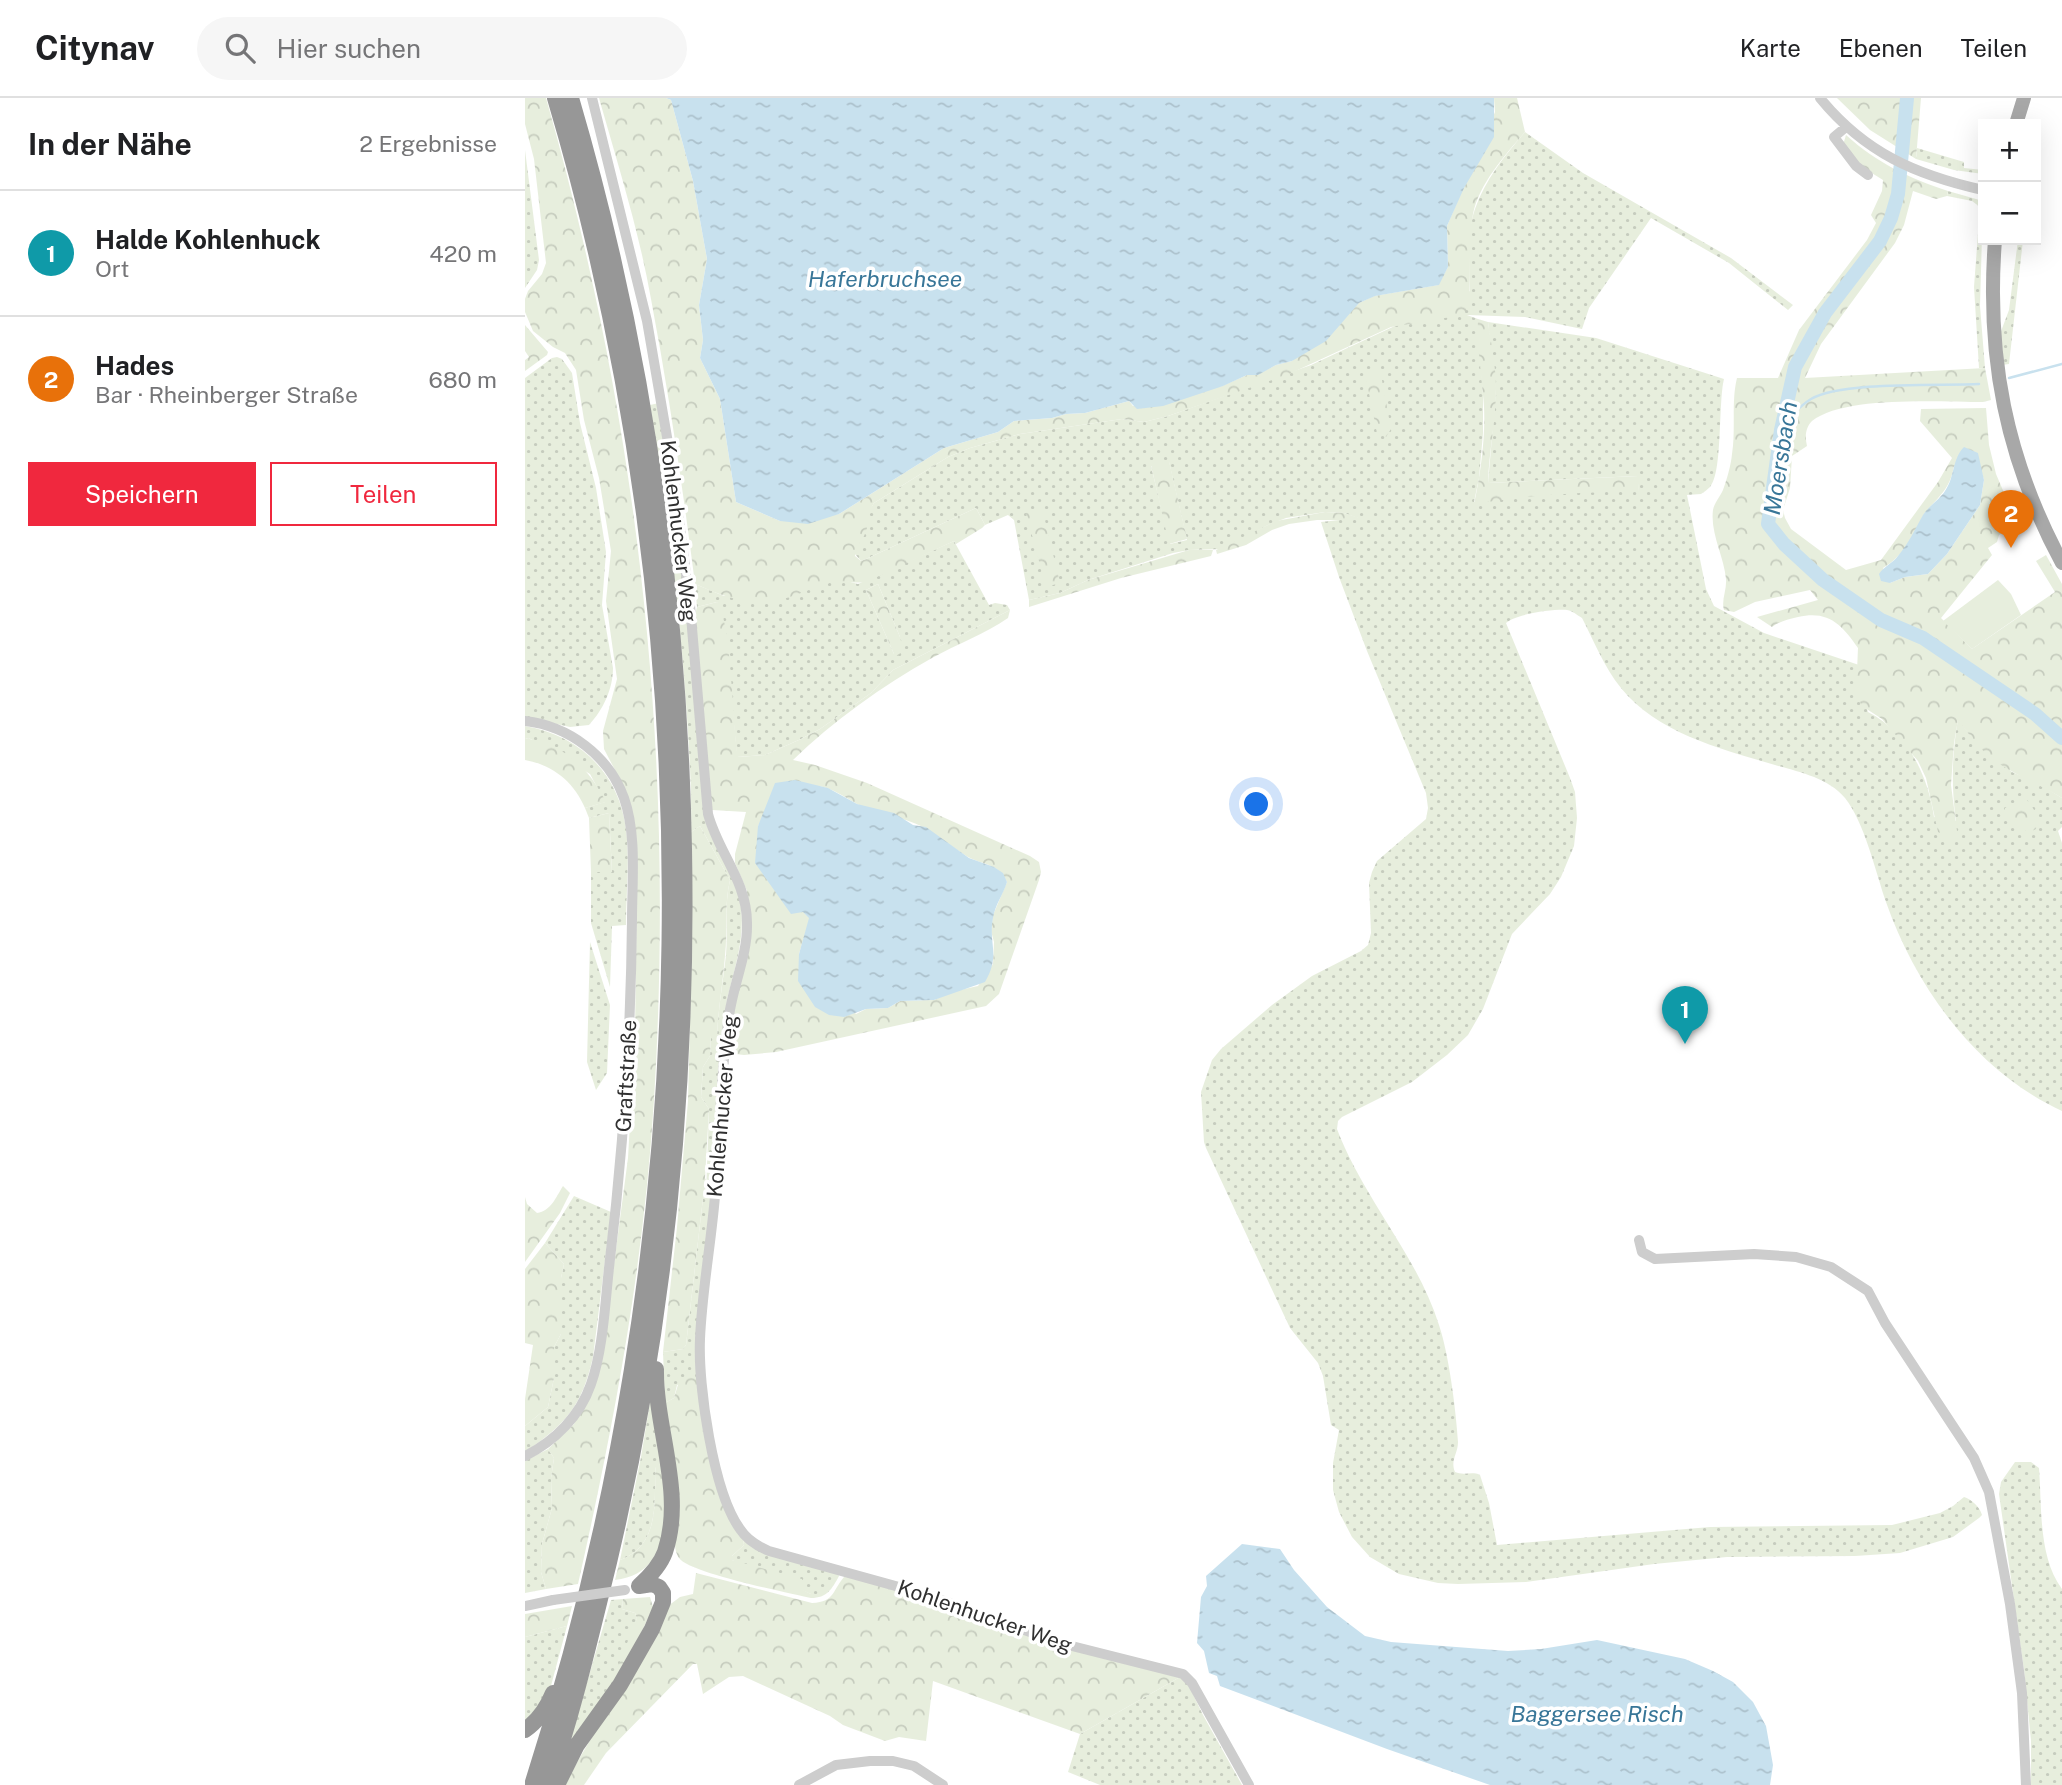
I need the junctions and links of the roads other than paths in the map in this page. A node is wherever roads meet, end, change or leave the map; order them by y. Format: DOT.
graph roads {
  1 [pos="555,98"];
  2 [pos="571,98"];
  3 [pos="592,98"];
  4 [pos="1820,98"];
  5 [pos="2024,98"];
  6 [pos="2018,119"];
  7 [pos="1846,127"];
  8 [pos="1868,174"];
  9 [pos="1978,189"];
  10 [pos="1995,245"];
  11 [pos="2062,563"];
  12 [pos="525,721"];
  13 [pos="1639,1240"];
  14 [pos="660,1287"];
  15 [pos="525,1456"];
  16 [pos="632,1588"];
  17 [pos="525,1606"];
  18 [pos="573,1649"];
  19 [pos="525,1730"];
  20 [pos="532,1785"];
  21 [pos="548,1785"];
  22 [pos="557,1785"];
  23 [pos="799,1785"];
  24 [pos="943,1785"];
  25 [pos="1249,1785"];
  26 [pos="2026,1785"];
  1 -- 18 [label="highway"];
  2 -- 14 [label="highway"];
  3 -- 25 [label="street, Kohlenhucker Weg"];
  4 -- 7 [label="street"];
  5 -- 6 [label="main road"];
  7 -- 8 [label="street"];
  7 -- 9 [label="street"];
  10 -- 11 [label="main road"];
  12 -- 15 [label="street, Graftstraße"];
  13 -- 26 [label="street"];
  14 -- 16 [label="highway"];
  14 -- 21 [label="highway"];
  16 -- 17 [label="street, bridge"];
  16 -- 22 [label="highway"];
  18 -- 19 [label="highway"];
  18 -- 20 [label="highway"];
  23 -- 24 [label="street"];
}
